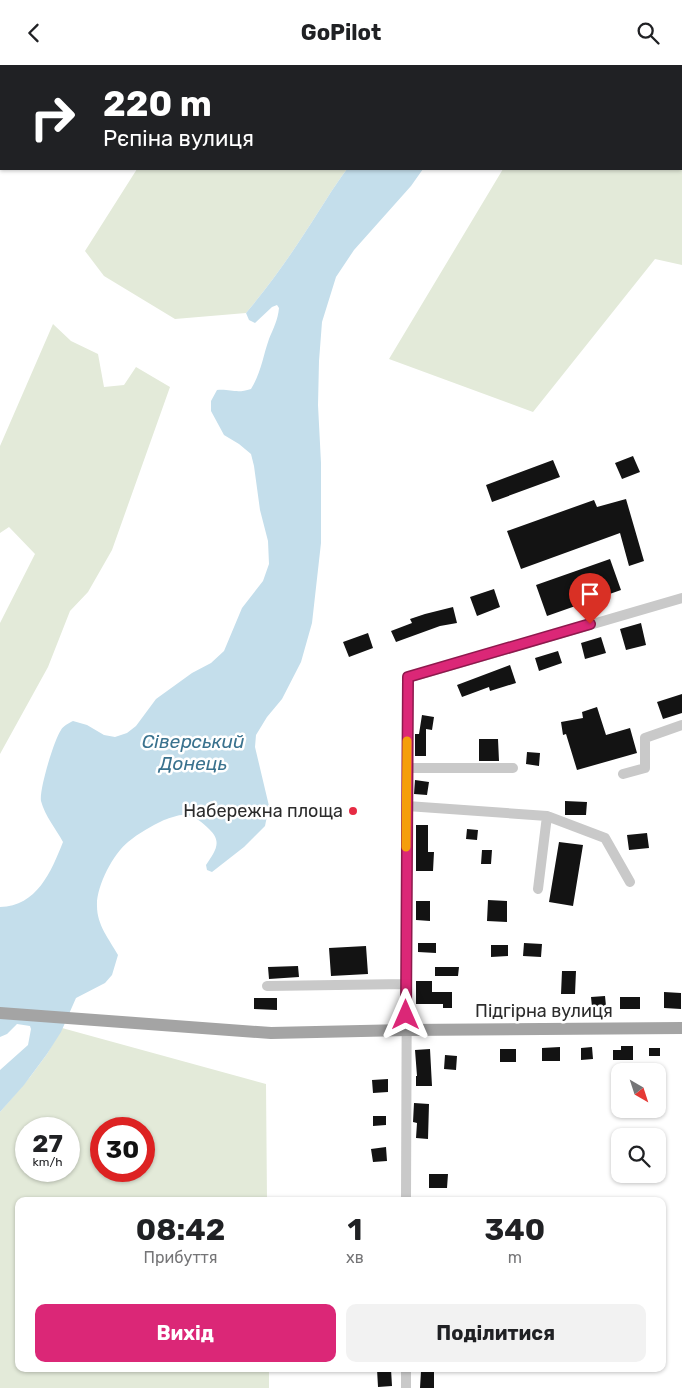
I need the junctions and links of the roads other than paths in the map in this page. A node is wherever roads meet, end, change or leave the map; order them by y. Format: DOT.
graph roads {
  1 [pos="682,598"];
  2 [pos="682,725"];
  3 [pos="407,767"];
  4 [pos="513,768"];
  5 [pos="623,774"];
  6 [pos="407,805"];
  7 [pos="548,816"];
  8 [pos="630,882"];
  9 [pos="538,889"];
  10 [pos="406,984"];
  11 [pos="267,986"];
  12 [pos="0,1013"];
  13 [pos="682,1028"];
  14 [pos="406,1030"];
  15 [pos="406,1197"];
  16 [pos="406,1372"];
  17 [pos="406,1388"];
  1 -- 3 [label="street"];
  2 -- 5 [label="street"];
  3 -- 4 [label="street"];
  3 -- 6 [label="street"];
  6 -- 7 [label="street"];
  6 -- 10 [label="street"];
  7 -- 8 [label="street"];
  7 -- 9 [label="street"];
  10 -- 11 [label="street"];
  10 -- 14 [label="street"];
  12 -- 14 [label="main road, Підгірна вулиця"];
  13 -- 14 [label="main road, Підгірна вулиця"];
  14 -- 15 [label="street"];
  16 -- 17 [label="street"];
}
